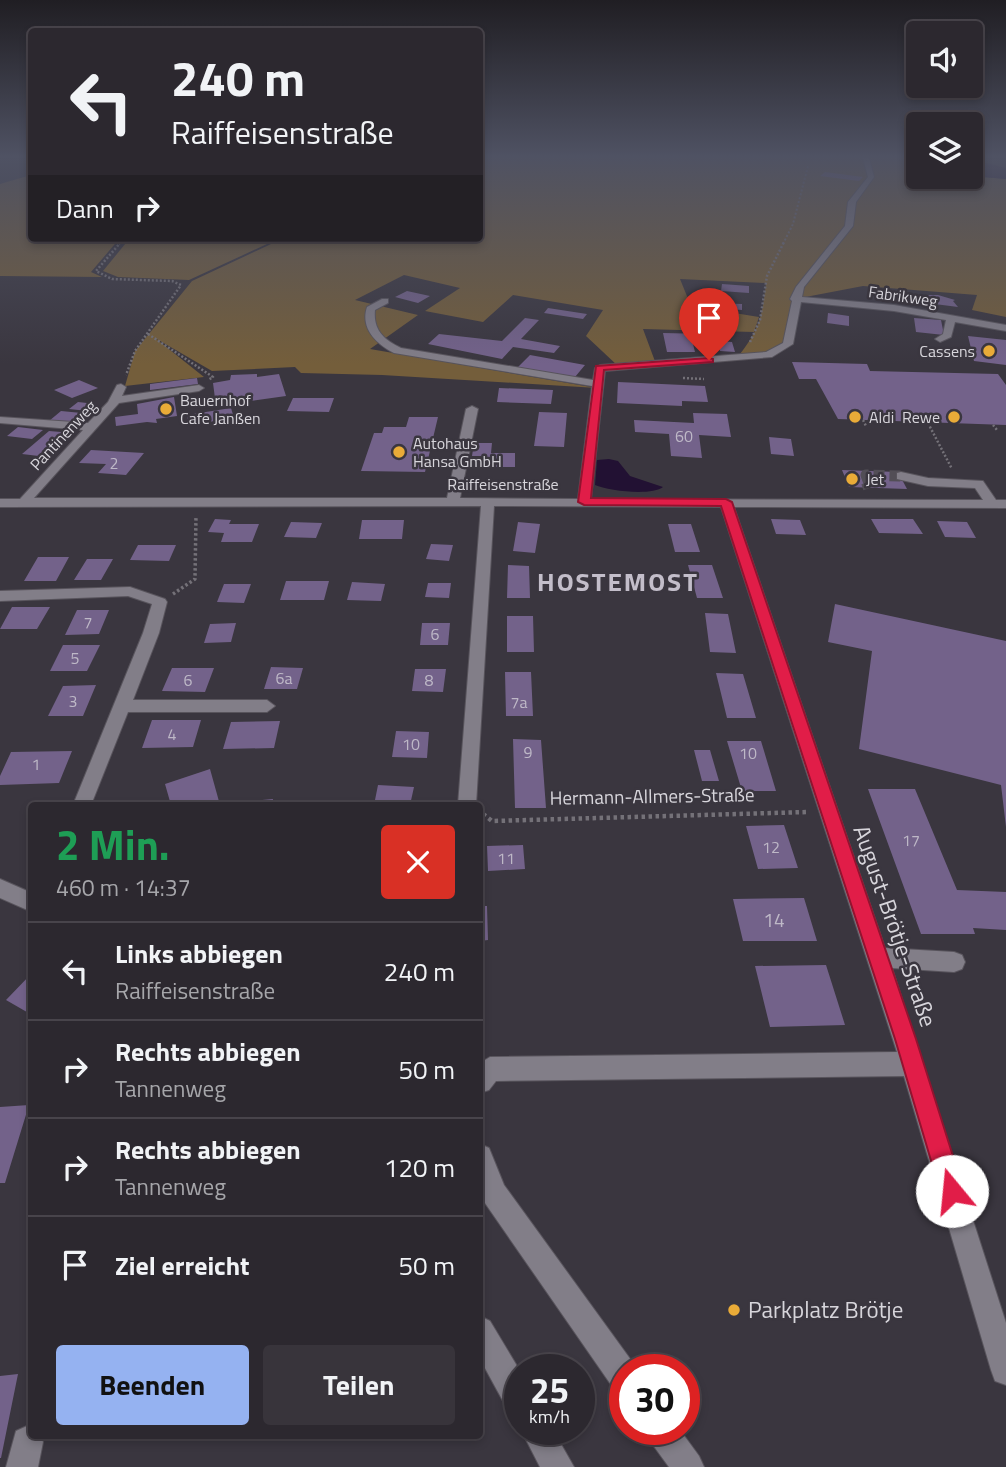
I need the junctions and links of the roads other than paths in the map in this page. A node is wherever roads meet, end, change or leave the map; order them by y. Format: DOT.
graph roads {
  1 [pos="849,226"];
  2 [pos="795,299"];
  3 [pos="384,301"];
  4 [pos="951,318"];
  5 [pos="1006,328"];
  6 [pos="940,339"];
  7 [pos="598,384"];
  8 [pos="121,387"];
  9 [pos="199,388"];
  10 [pos="115,400"];
  11 [pos="472,409"];
  12 [pos="0,420"];
  13 [pos="91,427"];
  14 [pos="903,481"];
  15 [pos="870,488"];
  16 [pos="24,502"];
  17 [pos="453,502"];
  18 [pos="488,502"];
  19 [pos="584,502"];
  20 [pos="726,502"];
  21 [pos="0,503"];
  22 [pos="876,504"];
  23 [pos="992,504"];
  24 [pos="1006,504"];
  25 [pos="0,596"];
  26 [pos="120,706"];
  27 [pos="267,706"];
  28 [pos="83,802"];
  29 [pos="467,802"];
  30 [pos="0,888"];
  31 [pos="28,901"];
  32 [pos="878,957"];
  33 [pos="954,962"];
  34 [pos="913,1064"];
  35 [pos="483,1077"];
  36 [pos="483,1165"];
  37 [pos="483,1336"];
  38 [pos="609,1356"];
  39 [pos="1006,1370"];
  40 [pos="504,1373"];
  41 [pos="545,1445"];
  42 [pos="672,1445"];
  43 [pos="558,1467"];
  44 [pos="688,1467"];
  1 -- 2 [label="street"];
  2 -- 4 [label="street, Fabrikweg"];
  2 -- 7 [label="street"];
  3 -- 7 [label="street"];
  4 -- 5 [label="street, Fabrikweg"];
  4 -- 6 [label="street"];
  7 -- 19 [label="street"];
  8 -- 10 [label="street, Pantinenweg"];
  9 -- 10 [label="street"];
  10 -- 13 [label="street, Pantinenweg"];
  11 -- 17 [label="street"];
  12 -- 13 [label="street"];
  13 -- 16 [label="street, Pantinenweg"];
  14 -- 23 [label="street"];
  15 -- 22 [label="street"];
  16 -- 17 [label="street, Raiffeisenstraße"];
  16 -- 21 [label="street, Raiffeisenstraße"];
  17 -- 18 [label="street, Raiffeisenstraße"];
  18 -- 19 [label="street, Raiffeisenstraße"];
  18 -- 29 [label="street"];
  19 -- 20 [label="street, Raiffeisenstraße"];
  20 -- 22 [label="street, Raiffeisenstraße"];
  20 -- 32 [label="street, August-Brötje-Straße"];
  22 -- 23 [label="street, Raiffeisenstraße"];
  23 -- 24 [label="street, Raiffeisenstraße"];
  25 -- 26 [label="street"];
  26 -- 27 [label="street"];
  26 -- 28 [label="street"];
  30 -- 31 [label="street"];
  32 -- 33 [label="street"];
  32 -- 34 [label="street, August-Brötje-Straße"];
  34 -- 35 [label="street"];
  34 -- 39 [label="street, August-Brötje-Straße"];
  36 -- 38 [label="street"];
  37 -- 40 [label="street"];
  41 -- 43 [label="street"];
  42 -- 44 [label="street"];
}
